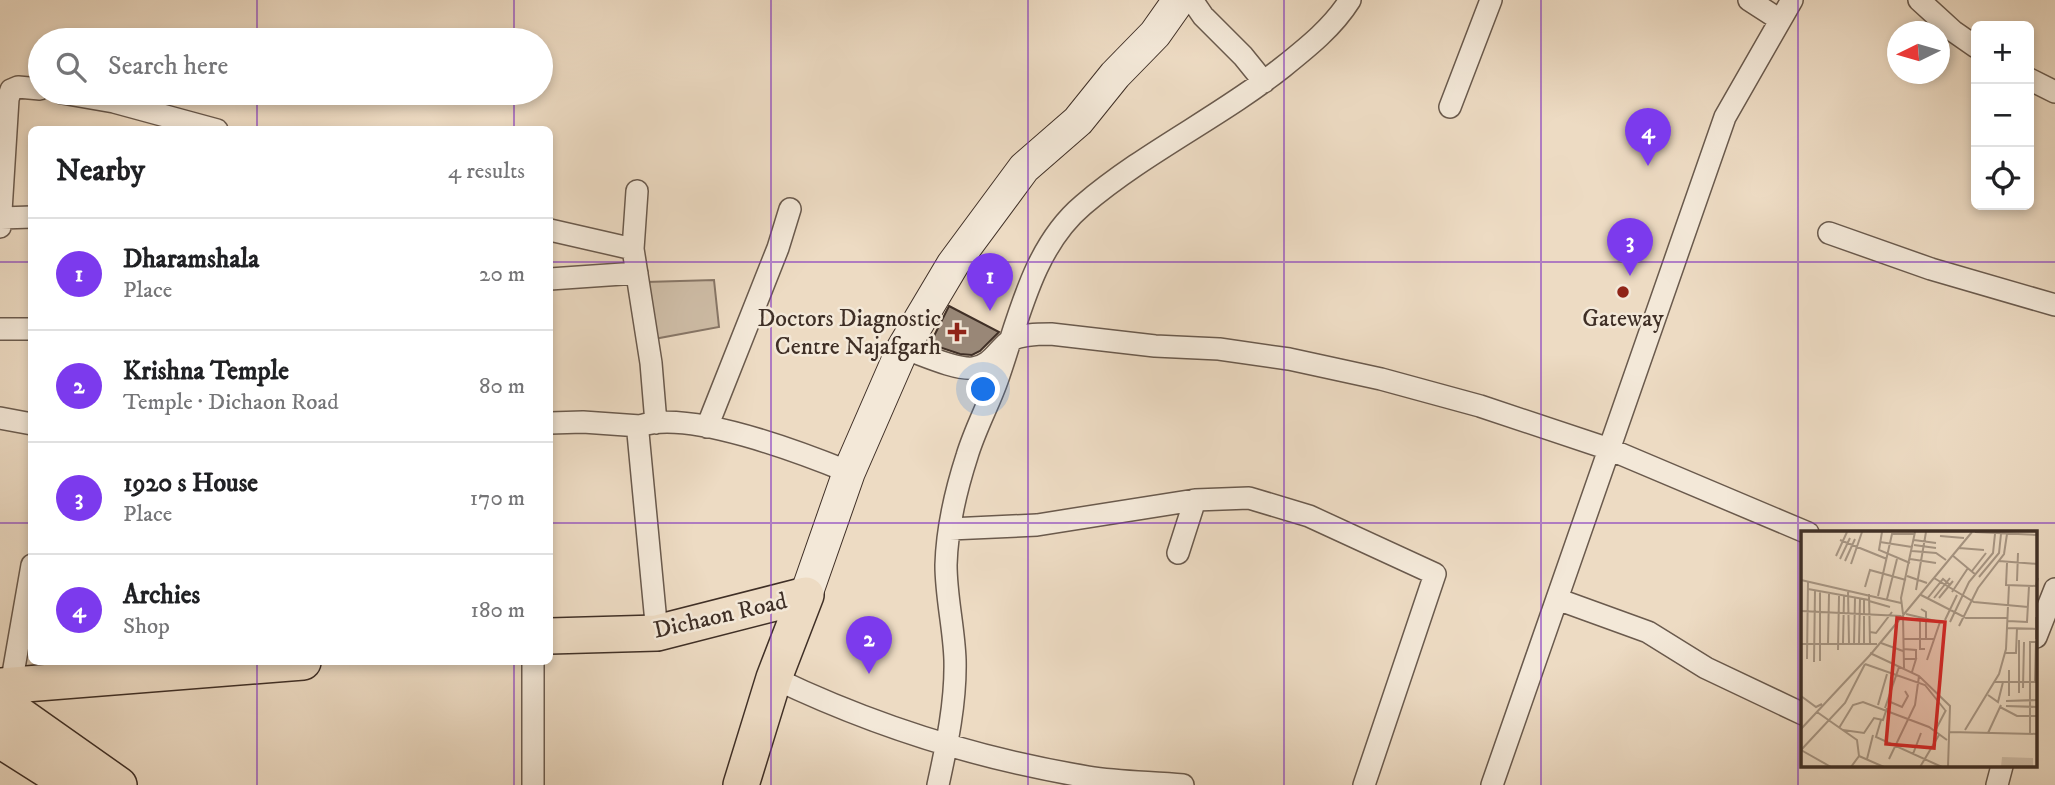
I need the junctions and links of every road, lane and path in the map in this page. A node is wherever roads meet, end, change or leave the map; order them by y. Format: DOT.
graph roads {
  1 [pos="1179,0"];
  2 [pos="1192,0"];
  3 [pos="1350,0"];
  4 [pos="1491,0"];
  5 [pos="1749,0"];
  6 [pos="1792,0"];
  7 [pos="1919,0"];
  8 [pos="1780,20"];
  9 [pos="1971,44"];
  10 [pos="1264,82"];
  11 [pos="2034,82"];
  12 [pos="28,88"];
  13 [pos="6,89"];
  14 [pos="2055,92"];
  15 [pos="125,105"];
  16 [pos="1450,107"];
  17 [pos="202,126"];
  18 [pos="637,191"];
  19 [pos="790,209"];
  20 [pos="28,218"];
  21 [pos="1,222"];
  22 [pos="553,231"];
  23 [pos="1829,233"];
  24 [pos="633,249"];
  25 [pos="637,274"];
  26 [pos="553,279"];
  27 [pos="2055,305"];
  28 [pos="28,328"];
  29 [pos="0,329"];
  30 [pos="1010,341"];
  31 [pos="903,348"];
  32 [pos="0,418"];
  33 [pos="28,423"];
  34 [pos="553,423"];
  35 [pos="648,424"];
  36 [pos="707,427"];
  37 [pos="1609,449"];
  38 [pos="849,472"];
  39 [pos="1195,500"];
  40 [pos="950,529"];
  41 [pos="1803,531"];
  42 [pos="1178,553"];
  43 [pos="28,583"];
  44 [pos="2055,589"];
  45 [pos="806,594"];
  46 [pos="1557,599"];
  47 [pos="657,633"];
  48 [pos="2041,633"];
  49 [pos="553,636"];
  50 [pos="272,665"];
  51 [pos="533,665"];
  52 [pos="774,678"];
  53 [pos="4,691"];
  54 [pos="1801,713"];
  55 [pos="0,740"];
  56 [pos="947,745"];
  57 [pos="2001,768"];
  58 [pos="71,785"];
  59 [pos="119,785"];
  60 [pos="533,785"];
  61 [pos="741,785"];
  62 [pos="939,785"];
  63 [pos="1183,785"];
  64 [pos="1364,785"];
  65 [pos="1492,785"];
  66 [pos="1997,785"];
  1 -- 31 [label="main road"];
  2 -- 10 [label="street"];
  3 -- 10 [label="street"];
  4 -- 16 [label="street"];
  5 -- 8 [label="street"];
  6 -- 8 [label="street"];
  7 -- 9 [label="street"];
  8 -- 37 [label="street"];
  10 -- 30 [label="street"];
  11 -- 14 [label="street"];
  12 -- 13 [label="street"];
  13 -- 21 [label="street"];
  15 -- 17 [label="street"];
  18 -- 24 [label="street"];
  19 -- 36 [label="street"];
  20 -- 21 [label="street"];
  22 -- 24 [label="street"];
  23 -- 27 [label="street"];
  24 -- 25 [label="street"];
  25 -- 26 [label="street"];
  25 -- 35 [label="street"];
  28 -- 29 [label="street"];
  30 -- 31 [label="street"];
  30 -- 37 [label="street"];
  30 -- 40 [label="street"];
  31 -- 38 [label="main road"];
  32 -- 33 [label="street"];
  34 -- 35 [label="street"];
  35 -- 36 [label="street"];
  35 -- 47 [label="street"];
  36 -- 38 [label="street"];
  37 -- 41 [label="street"];
  37 -- 46 [label="street"];
  38 -- 45 [label="main road"];
  39 -- 40 [label="street"];
  39 -- 42 [label="street"];
  39 -- 64 [label="street"];
  40 -- 56 [label="street"];
  43 -- 53 [label="street"];
  44 -- 48 [label="street"];
  45 -- 47 [label="main road, Dichaon Road"];
  45 -- 52 [label="main road"];
  46 -- 54 [label="street"];
  46 -- 65 [label="street"];
  47 -- 49 [label="main road, Dichaon Road"];
  50 -- 53 [label="main road"];
  51 -- 60 [label="street"];
  52 -- 56 [label="street"];
  52 -- 61 [label="main road"];
  53 -- 59 [label="main road"];
  55 -- 58 [label="main road"];
  56 -- 62 [label="street"];
  56 -- 63 [label="street"];
  57 -- 66 [label="street"];
}
